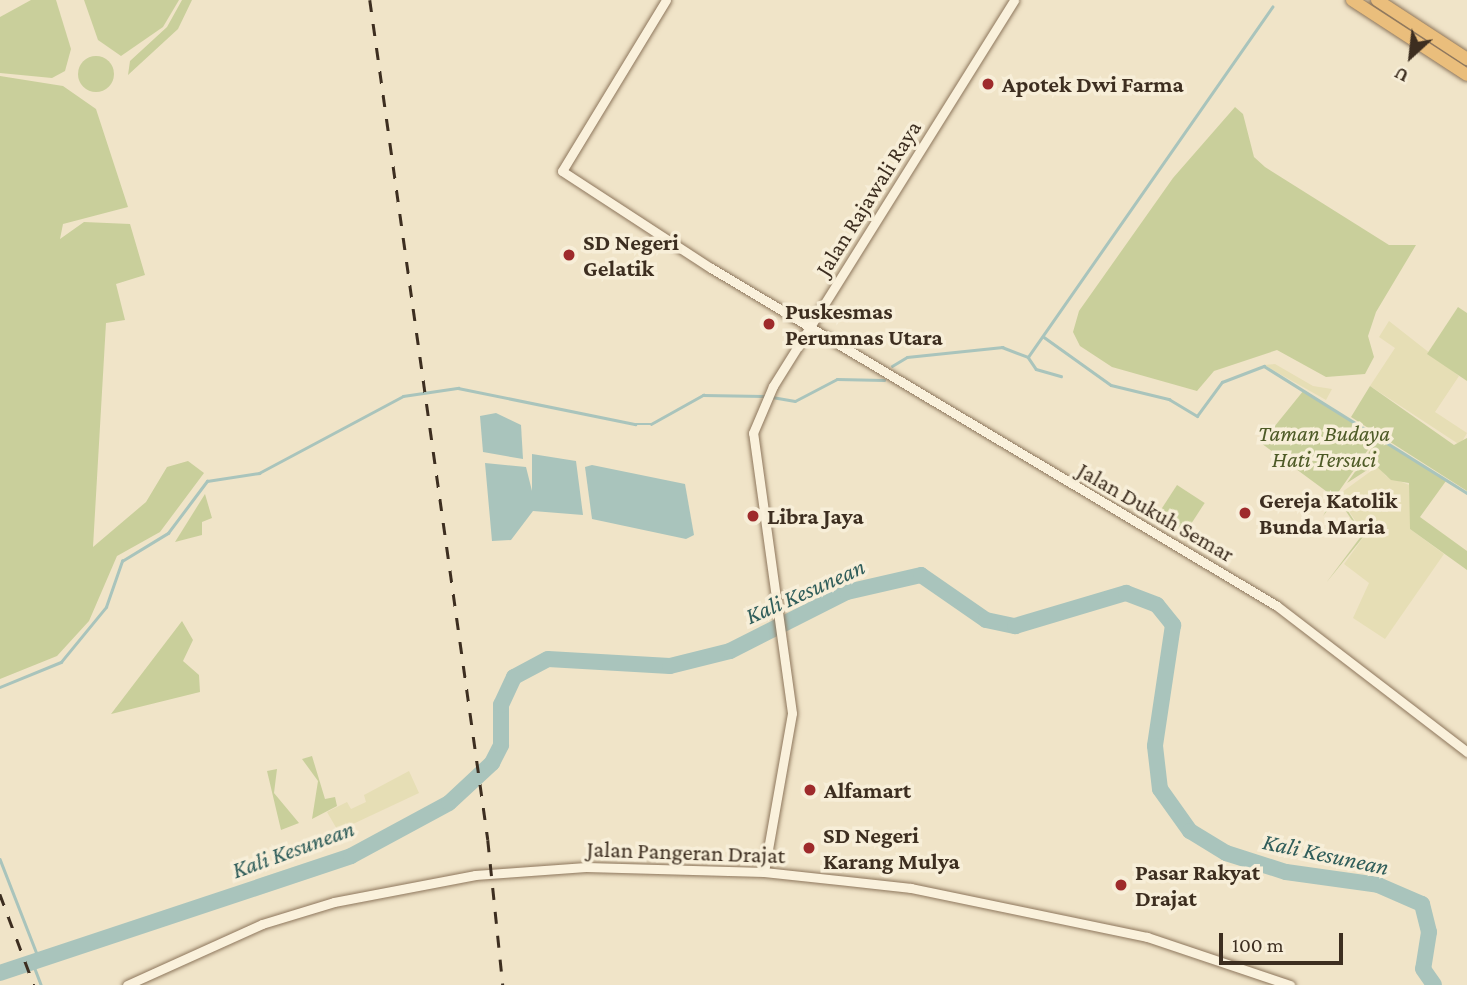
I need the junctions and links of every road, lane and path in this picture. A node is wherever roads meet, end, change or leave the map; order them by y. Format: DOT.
graph roads {
  1 [pos="666,0"];
  2 [pos="1014,0"];
  3 [pos="1352,0"];
  4 [pos="1377,0"];
  5 [pos="1467,59"];
  6 [pos="1467,75"];
  7 [pos="810,327"];
  8 [pos="1467,752"];
  9 [pos="764,872"];
  10 [pos="127,985"];
  11 [pos="1290,985"];
  1 -- 7 [label="street, Jalan Dukuh Semar"];
  2 -- 7 [label="street, Jalan Rajawali Raya"];
  3 -- 6 [label="highway"];
  4 -- 5 [label="highway"];
  7 -- 8 [label="street, Jalan Dukuh Semar"];
  7 -- 9 [label="street, Jalan Rajawali Raya"];
  9 -- 10 [label="street, Jalan Pangeran Drajat"];
  9 -- 11 [label="street, Jalan Pangeran Drajat"];
}
